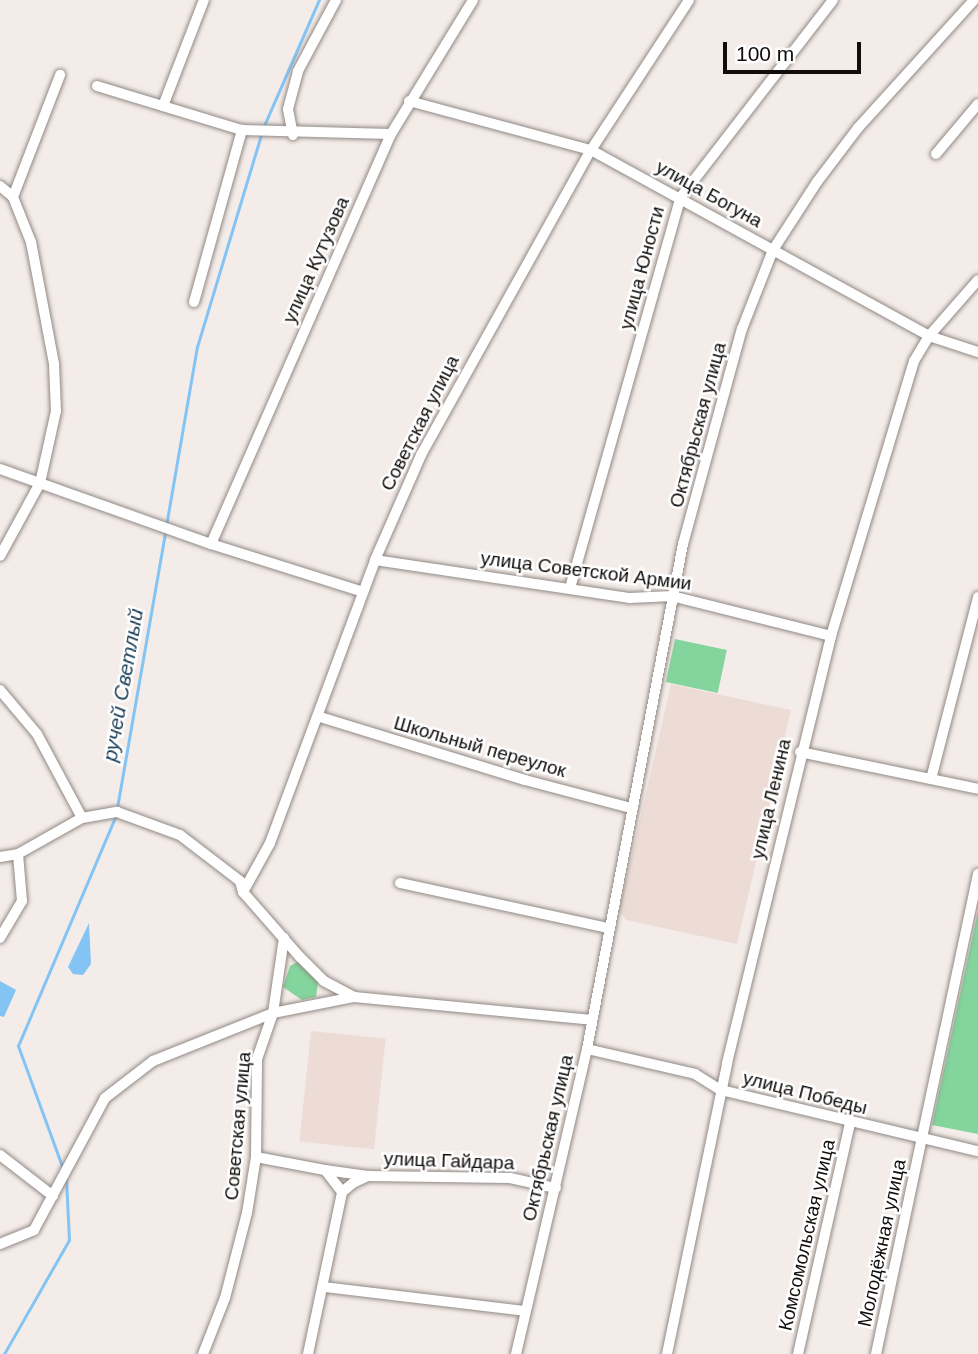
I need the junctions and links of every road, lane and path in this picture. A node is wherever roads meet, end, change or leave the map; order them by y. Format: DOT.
graph roads {
  1 [pos="204,0"];
  2 [pos="336,0"];
  3 [pos="472,0"];
  4 [pos="689,0"];
  5 [pos="832,0"];
  6 [pos="974,0"];
  7 [pos="60,75"];
  8 [pos="97,86"];
  9 [pos="409,101"];
  10 [pos="978,104"];
  11 [pos="163,106"];
  12 [pos="242,130"];
  13 [pos="391,134"];
  14 [pos="293,135"];
  15 [pos="591,150"];
  16 [pos="936,154"];
  17 [pos="0,186"];
  18 [pos="13,197"];
  19 [pos="680,198"];
  20 [pos="773,250"];
  21 [pos="978,279"];
  22 [pos="194,302"];
  23 [pos="929,336"];
  24 [pos="978,352"];
  25 [pos="0,468"];
  26 [pos="40,483"];
  27 [pos="211,544"];
  28 [pos="0,556"];
  29 [pos="375,560"];
  30 [pos="570,588"];
  31 [pos="363,592"];
  32 [pos="672,596"];
  33 [pos="978,597"];
  34 [pos="831,636"];
  35 [pos="0,690"];
  36 [pos="320,717"];
  37 [pos="800,752"];
  38 [pos="931,779"];
  39 [pos="978,789"];
  40 [pos="631,808"];
  41 [pos="82,818"];
  42 [pos="18,854"];
  43 [pos="0,857"];
  44 [pos="978,874"];
  45 [pos="400,883"];
  46 [pos="243,892"];
  47 [pos="608,928"];
  48 [pos="0,938"];
  49 [pos="284,938"];
  50 [pos="354,997"];
  51 [pos="273,1013"];
  52 [pos="592,1020"];
  53 [pos="587,1049"];
  54 [pos="721,1090"];
  55 [pos="850,1123"];
  56 [pos="922,1139"];
  57 [pos="978,1151"];
  58 [pos="0,1155"];
  59 [pos="256,1157"];
  60 [pos="325,1170"];
  61 [pos="368,1176"];
  62 [pos="556,1188"];
  63 [pos="342,1192"];
  64 [pos="54,1196"];
  65 [pos="0,1244"];
  66 [pos="324,1287"];
  67 [pos="524,1311"];
  68 [pos="203,1354"];
  69 [pos="308,1354"];
  70 [pos="516,1354"];
  71 [pos="667,1354"];
  72 [pos="798,1354"];
  73 [pos="876,1354"];
  1 -- 11 [label="street"];
  2 -- 14 [label="street"];
  3 -- 9 [label="street, улица Кутузова"];
  4 -- 15 [label="street, Советская улица"];
  5 -- 19 [label="street, улица Юности"];
  6 -- 20 [label="street, Октябрьская улица"];
  7 -- 18 [label="street"];
  8 -- 11 [label="street"];
  9 -- 13 [label="street, улица Кутузова"];
  9 -- 15 [label="street, улица Богуна"];
  10 -- 16 [label="street"];
  11 -- 12 [label="street"];
  12 -- 14 [label="street"];
  12 -- 22 [label="street"];
  13 -- 14 [label="street"];
  13 -- 27 [label="street, улица Кутузова"];
  15 -- 19 [label="street, улица Богуна"];
  15 -- 29 [label="street, Советская улица"];
  17 -- 18 [label="street"];
  18 -- 26 [label="street"];
  19 -- 20 [label="street, улица Богуна"];
  19 -- 30 [label="street, улица Юности"];
  20 -- 23 [label="street, улица Богуна"];
  20 -- 32 [label="street, Октябрьская улица"];
  21 -- 23 [label="street, улица Ленина"];
  23 -- 24 [label="street, улица Богуна"];
  23 -- 34 [label="street, улица Ленина"];
  25 -- 26 [label="street"];
  26 -- 27 [label="street"];
  26 -- 28 [label="street"];
  27 -- 31 [label="street"];
  29 -- 30 [label="street, улица Советской Армии"];
  29 -- 31 [label="street, Советская улица"];
  30 -- 32 [label="street, улица Советской Армии"];
  31 -- 36 [label="street, Советская улица"];
  32 -- 34 [label="street, улица Советской Армии"];
  32 -- 40 [label="street, Октябрьская улица"];
  33 -- 38 [label="street"];
  34 -- 37 [label="street, улица Ленина"];
  35 -- 41 [label="street"];
  36 -- 40 [label="street, Школьный переулок"];
  36 -- 46 [label="street, Советская улица"];
  37 -- 38 [label="street"];
  37 -- 54 [label="street, улица Ленина"];
  38 -- 39 [label="street"];
  40 -- 47 [label="street, Октябрьская улица"];
  41 -- 42 [label="street"];
  41 -- 46 [label="street"];
  42 -- 43 [label="street"];
  42 -- 48 [label="street"];
  44 -- 56 [label="street, Молодёжная улица"];
  45 -- 47 [label="street"];
  46 -- 49 [label="street"];
  47 -- 52 [label="street, Октябрьская улица"];
  49 -- 50 [label="street"];
  49 -- 51 [label="street, Советская улица"];
  50 -- 51 [label="street"];
  50 -- 52 [label="street"];
  51 -- 59 [label="street, Советская улица"];
  51 -- 64 [label="street"];
  52 -- 53 [label="street, Октябрьская улица"];
  53 -- 54 [label="street, улица Победы"];
  53 -- 62 [label="street, Октябрьская улица"];
  54 -- 55 [label="street, улица Победы"];
  54 -- 71 [label="street, улица Ленина"];
  55 -- 56 [label="street, улица Победы"];
  55 -- 72 [label="street, Комсомольская улица"];
  56 -- 57 [label="street, улица Победы"];
  56 -- 73 [label="street, Молодёжная улица"];
  58 -- 64 [label="street"];
  59 -- 60 [label="street"];
  59 -- 68 [label="street, Советская улица"];
  60 -- 61 [label="street"];
  60 -- 63 [label="street"];
  61 -- 62 [label="street, улица Гайдара"];
  61 -- 63 [label="street, улица Гайдара"];
  62 -- 67 [label="street, Октябрьская улица"];
  63 -- 66 [label="street"];
  64 -- 65 [label="street"];
  66 -- 67 [label="street"];
  66 -- 69 [label="street"];
  67 -- 70 [label="street, Октябрьская улица"];
}
